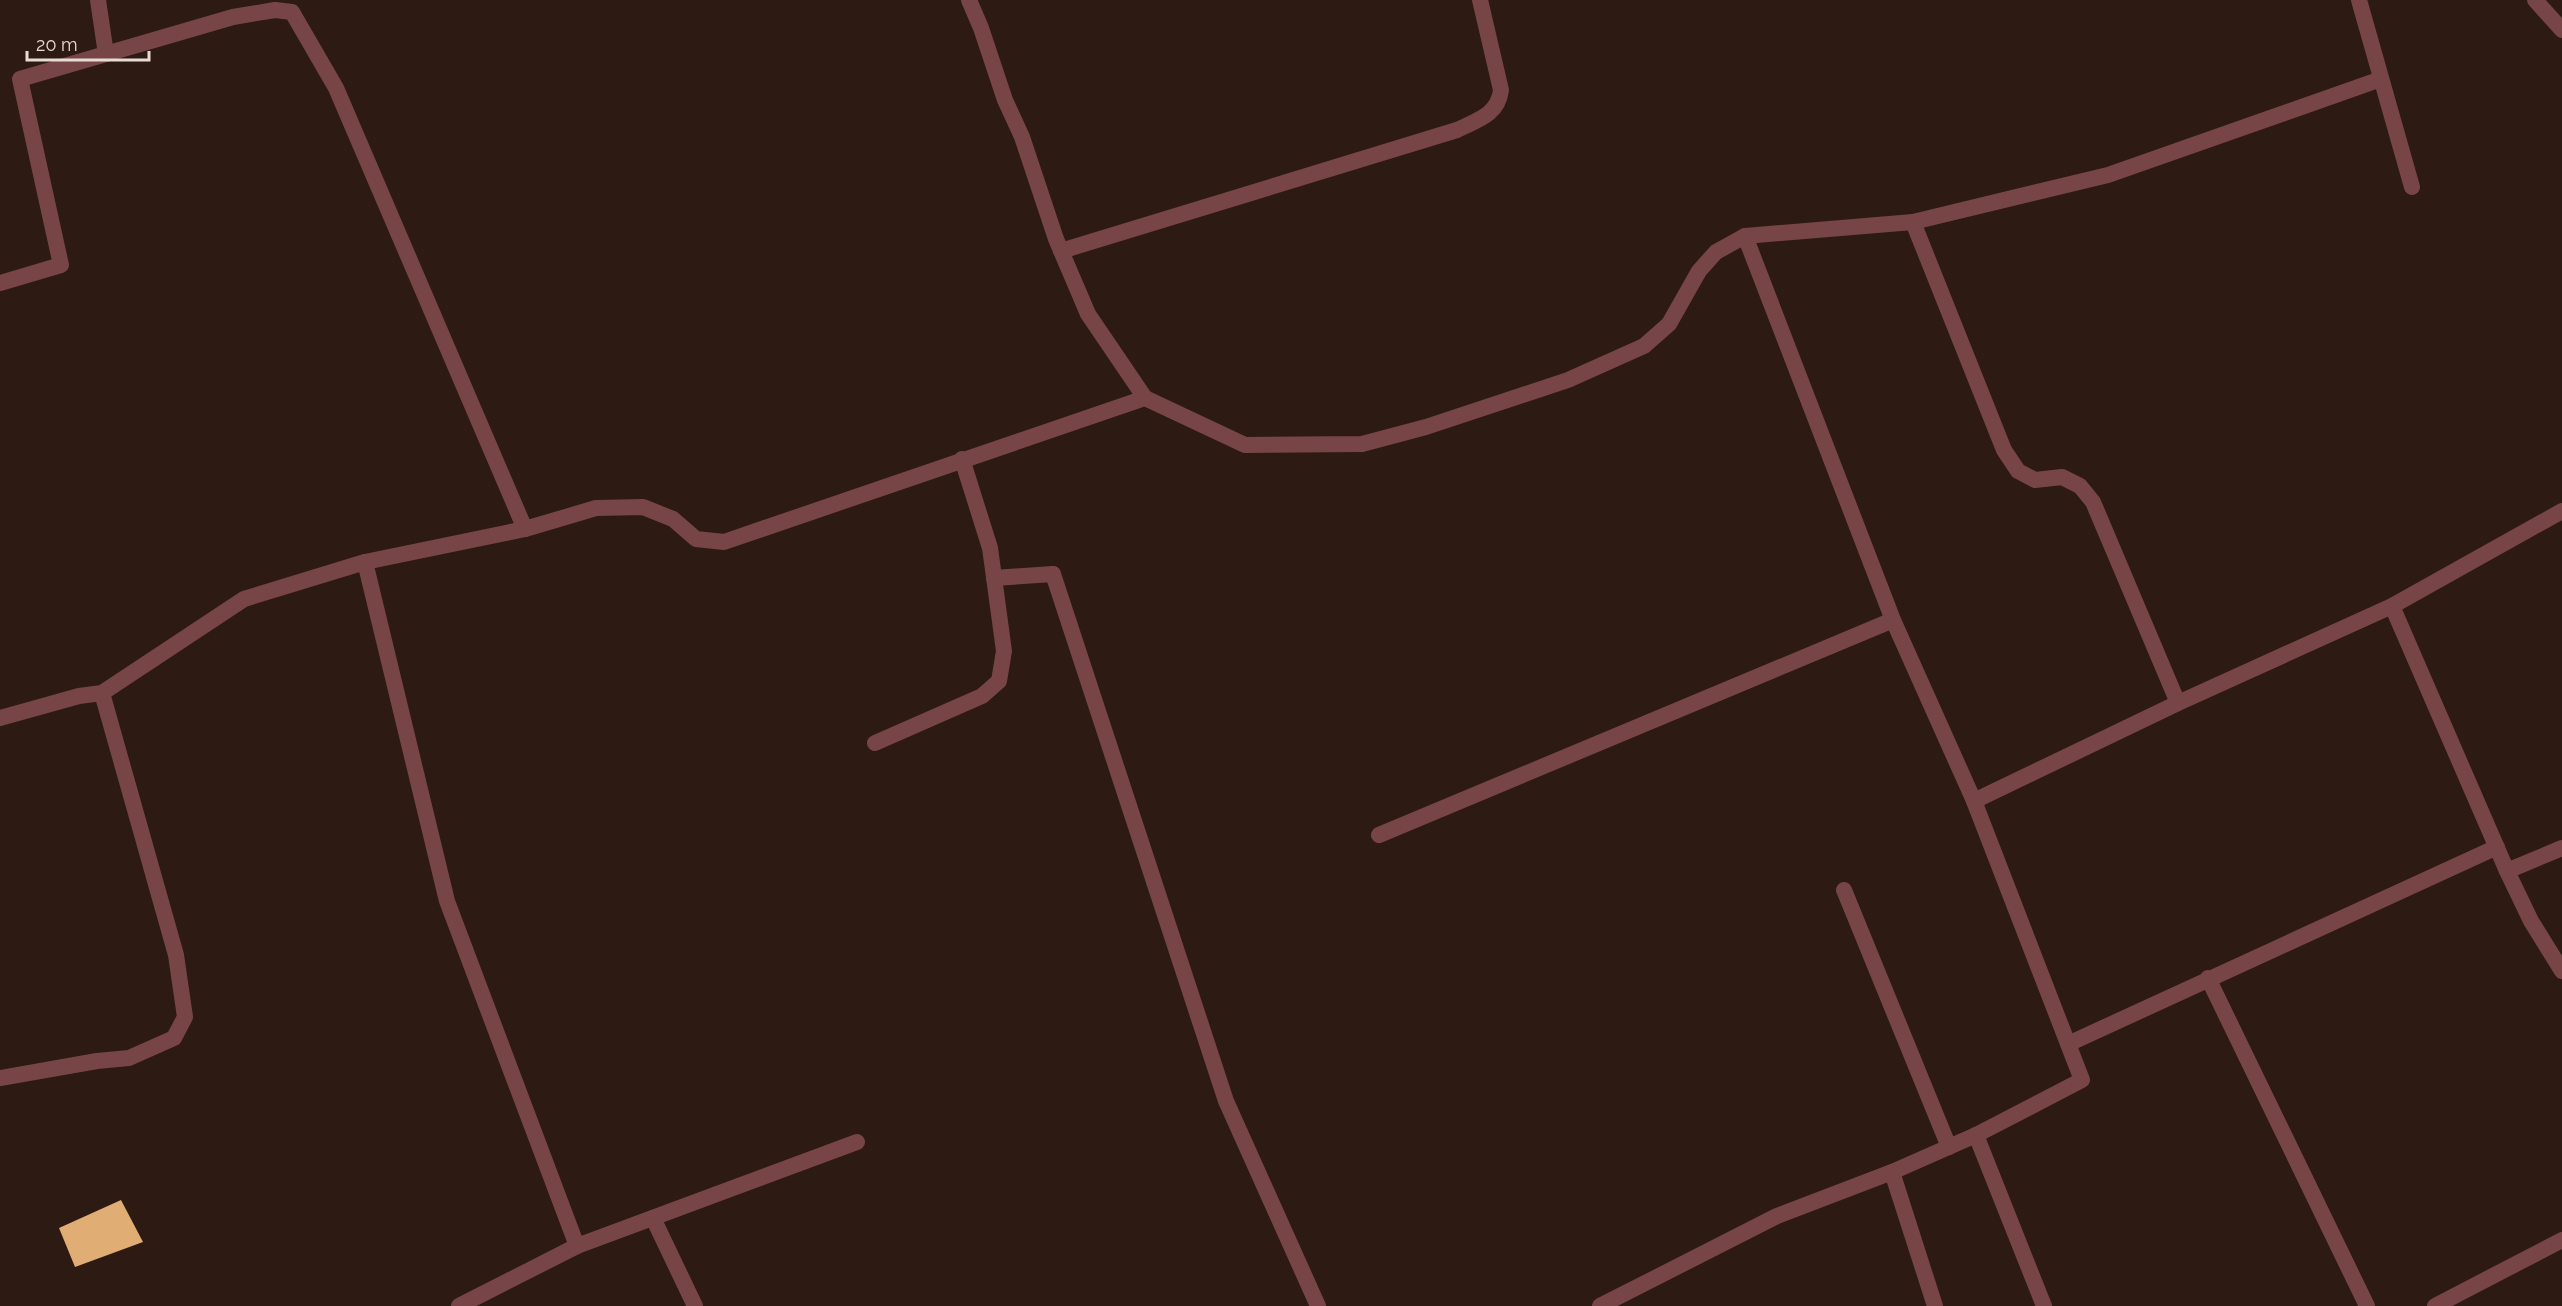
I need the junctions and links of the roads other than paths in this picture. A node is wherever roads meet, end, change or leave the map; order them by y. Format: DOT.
graph roads {
  1 [pos="98,0"];
  2 [pos="969,0"];
  3 [pos="1480,0"];
  4 [pos="2359,0"];
  5 [pos="2535,0"];
  6 [pos="2562,30"];
  7 [pos="106,54"];
  8 [pos="2381,79"];
  9 [pos="2412,187"];
  10 [pos="1913,222"];
  11 [pos="1745,236"];
  12 [pos="1061,251"];
  13 [pos="0,283"];
  14 [pos="1145,398"];
  15 [pos="962,459"];
  16 [pos="2562,511"];
  17 [pos="525,529"];
  18 [pos="365,562"];
  19 [pos="994,578"];
  20 [pos="2392,606"];
  21 [pos="1893,621"];
  22 [pos="102,693"];
  23 [pos="2178,703"];
  24 [pos="1,714"];
  25 [pos="875,743"];
  26 [pos="1974,801"];
  27 [pos="1379,835"];
  28 [pos="2497,847"];
  29 [pos="2562,848"];
  30 [pos="2507,871"];
  31 [pos="1844,890"];
  32 [pos="2562,971"];
  33 [pos="2208,978"];
  34 [pos="2068,1044"];
  35 [pos="0,1078"];
  36 [pos="1976,1136"];
  37 [pos="857,1142"];
  38 [pos="1949,1147"];
  39 [pos="1892,1172"];
  40 [pos="653,1218"];
  41 [pos="2562,1240"];
  42 [pos="577,1246"];
  43 [pos="459,1306"];
  44 [pos="695,1306"];
  45 [pos="1318,1306"];
  46 [pos="1600,1306"];
  47 [pos="1935,1306"];
  48 [pos="2044,1306"];
  49 [pos="2367,1306"];
  50 [pos="2436,1306"];
  1 -- 7 [label="street"];
  2 -- 12 [label="street"];
  3 -- 12 [label="street"];
  4 -- 8 [label="street"];
  5 -- 6 [label="street"];
  7 -- 13 [label="street"];
  7 -- 17 [label="street"];
  8 -- 9 [label="street"];
  8 -- 10 [label="street"];
  10 -- 11 [label="street"];
  10 -- 23 [label="street"];
  11 -- 14 [label="street"];
  11 -- 21 [label="street"];
  12 -- 14 [label="street"];
  14 -- 15 [label="street"];
  15 -- 17 [label="street"];
  15 -- 19 [label="street"];
  16 -- 20 [label="street"];
  17 -- 18 [label="street"];
  18 -- 22 [label="street"];
  18 -- 42 [label="street"];
  19 -- 25 [label="street"];
  19 -- 45 [label="street"];
  20 -- 23 [label="street"];
  20 -- 28 [label="street"];
  21 -- 26 [label="street"];
  21 -- 27 [label="street"];
  22 -- 24 [label="street"];
  22 -- 35 [label="street"];
  23 -- 26 [label="street"];
  26 -- 34 [label="street"];
  28 -- 30 [label="street"];
  28 -- 33 [label="street"];
  29 -- 30 [label="street"];
  30 -- 32 [label="street"];
  31 -- 38 [label="street"];
  33 -- 34 [label="street"];
  33 -- 49 [label="street"];
  34 -- 36 [label="street"];
  36 -- 38 [label="street"];
  36 -- 48 [label="street"];
  37 -- 40 [label="street"];
  38 -- 39 [label="street"];
  39 -- 46 [label="street"];
  39 -- 47 [label="street"];
  40 -- 42 [label="street"];
  40 -- 44 [label="street"];
  41 -- 50 [label="street"];
  42 -- 43 [label="street"];
}
